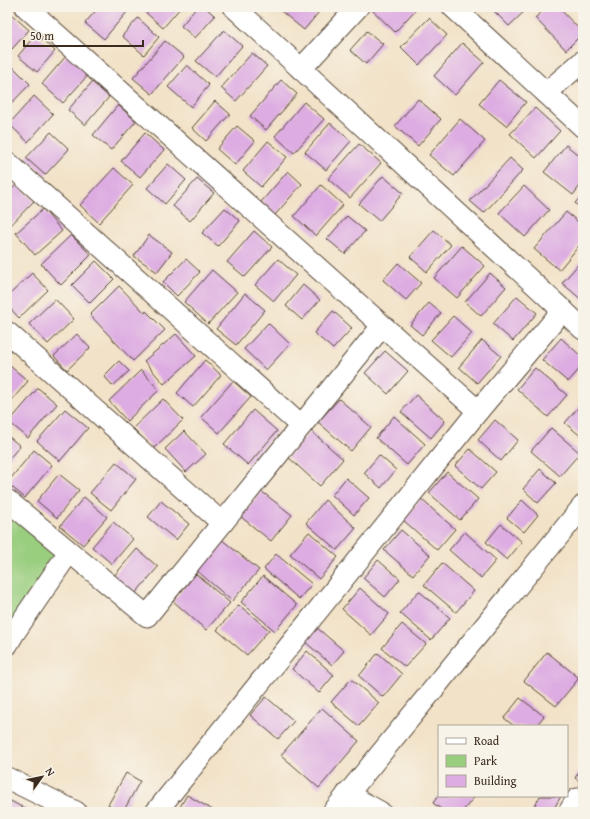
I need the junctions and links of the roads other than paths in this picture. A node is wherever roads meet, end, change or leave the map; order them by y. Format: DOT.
graph roads {
  1 [pos="26,7"];
  2 [pos="234,7"];
  3 [pos="358,7"];
  4 [pos="453,7"];
  5 [pos="583,61"];
  6 [pos="301,69"];
  7 [pos="546,93"];
  8 [pos="583,127"];
  9 [pos="7,162"];
  10 [pos="563,310"];
  11 [pos="382,326"];
  12 [pos="583,328"];
  13 [pos="7,332"];
  14 [pos="478,411"];
  15 [pos="301,426"];
  16 [pos="7,500"];
  17 [pos="583,506"];
  18 [pos="222,523"];
  19 [pos="69,552"];
  20 [pos="9,635"];
  21 [pos="7,778"];
  22 [pos="347,794"];
  23 [pos="583,802"];
  24 [pos="76,812"];
  25 [pos="156,812"];
  26 [pos="333,812"];
  27 [pos="380,812"];
  28 [pos="569,812"];
  1 -- 11 [label="street"];
  2 -- 6 [label="street"];
  3 -- 6 [label="street"];
  4 -- 7 [label="street"];
  5 -- 7 [label="street"];
  6 -- 10 [label="street"];
  7 -- 8 [label="street"];
  9 -- 15 [label="street"];
  10 -- 12 [label="street"];
  10 -- 14 [label="street"];
  11 -- 14 [label="street"];
  11 -- 15 [label="street"];
  13 -- 18 [label="street"];
  14 -- 25 [label="street"];
  15 -- 18 [label="street"];
  16 -- 19 [label="street"];
  17 -- 22 [label="street"];
  18 -- 19 [label="street"];
  19 -- 20 [label="street"];
  21 -- 24 [label="street"];
  22 -- 26 [label="street"];
  22 -- 27 [label="street"];
  23 -- 28 [label="street"];
}
